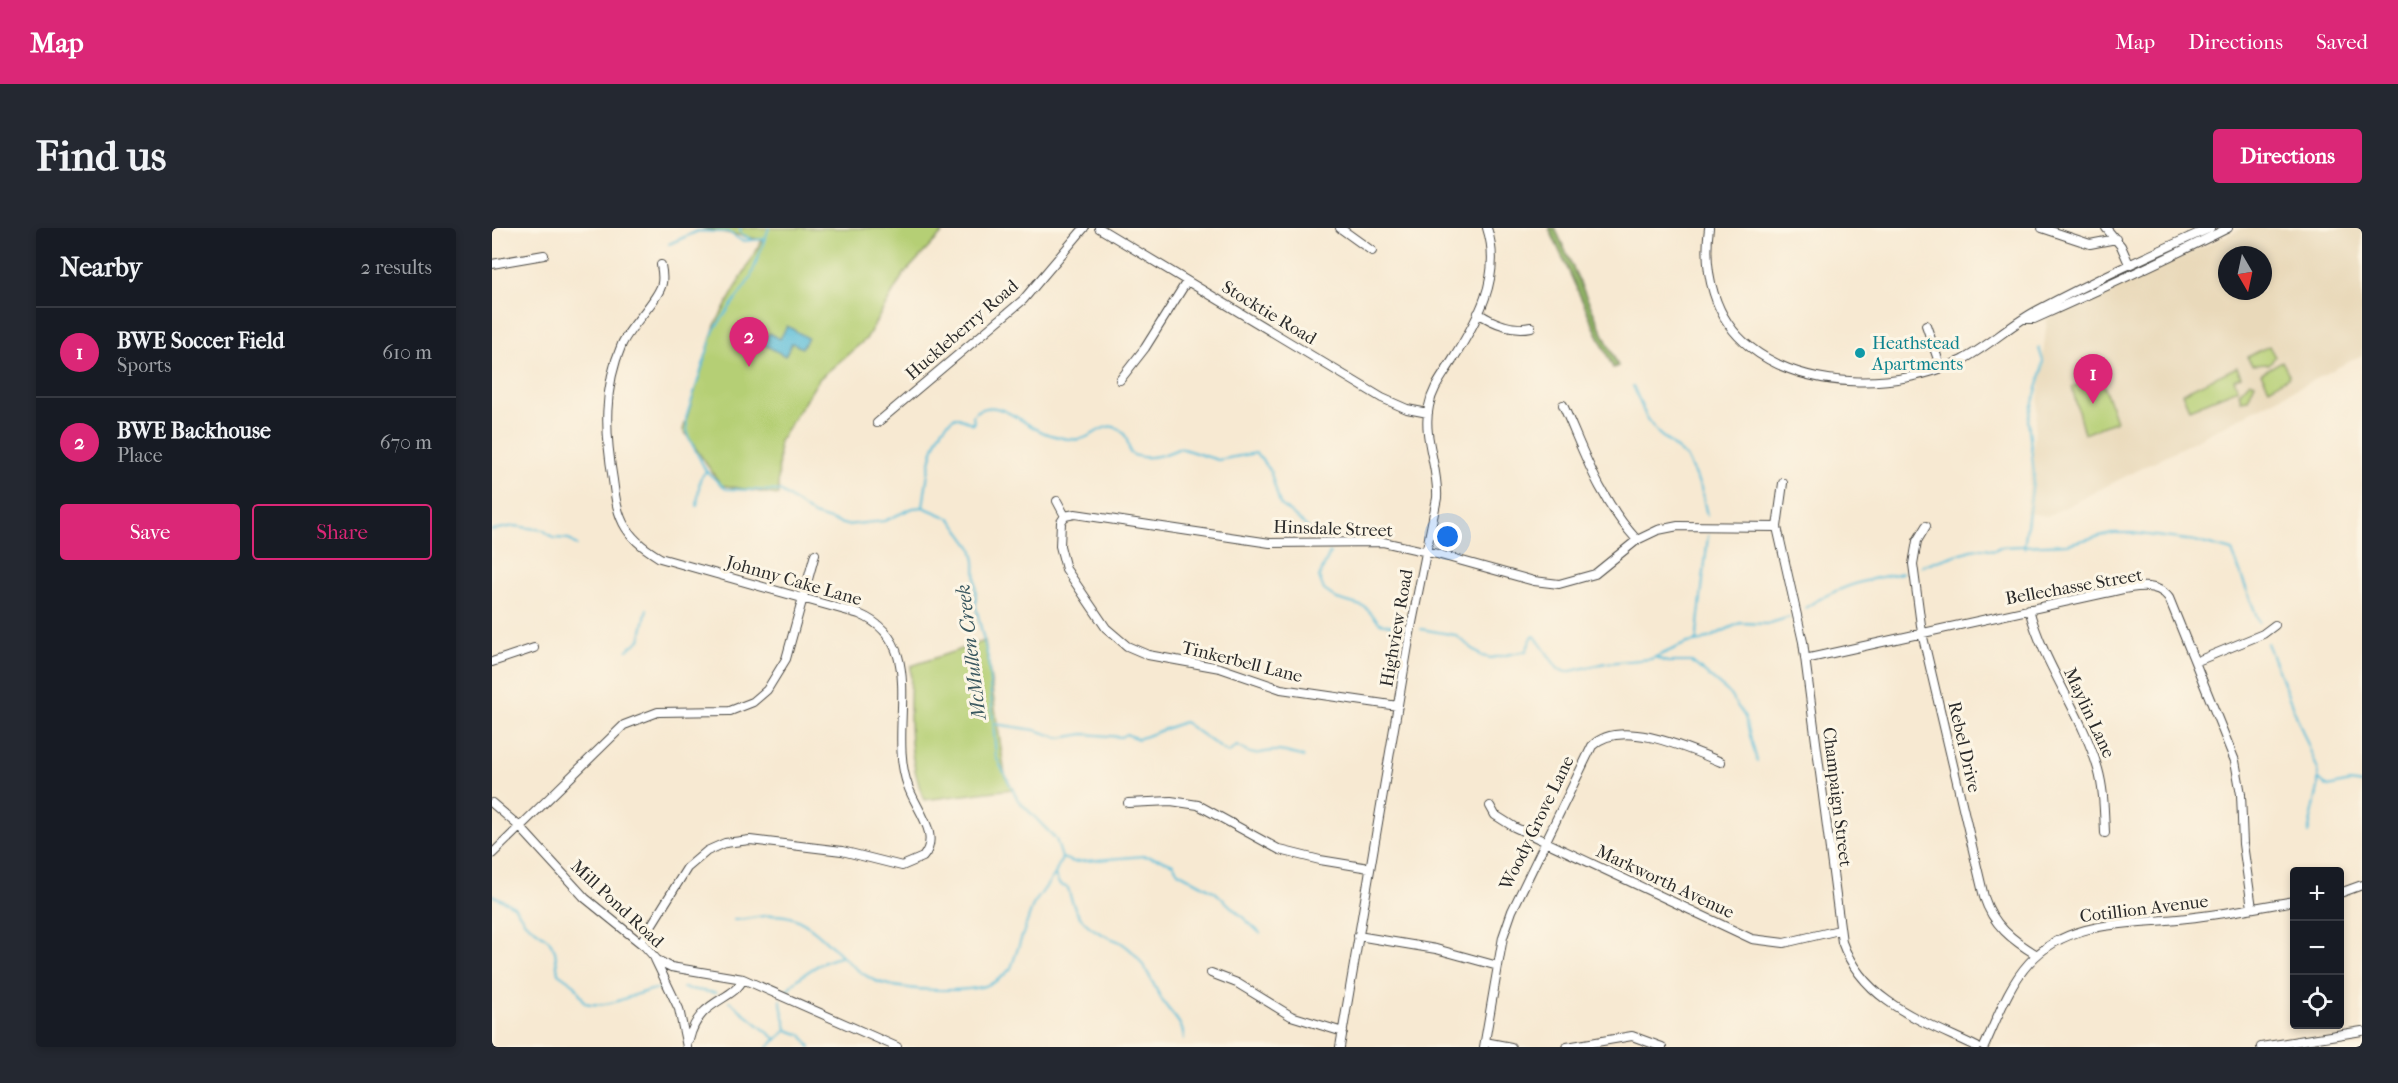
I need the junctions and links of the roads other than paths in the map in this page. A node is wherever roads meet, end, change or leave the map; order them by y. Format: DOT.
graph roads {
  1 [pos="1084,228"];
  2 [pos="1099,228"];
  3 [pos="1340,228"];
  4 [pos="1487,228"];
  5 [pos="1709,228"];
  6 [pos="2042,228"];
  7 [pos="2106,228"];
  8 [pos="2210,228"];
  9 [pos="2228,228"];
  10 [pos="2116,239"];
  11 [pos="1372,251"];
  12 [pos="544,255"];
  13 [pos="492,264"];
  14 [pos="2129,264"];
  15 [pos="661,265"];
  16 [pos="1187,280"];
  17 [pos="1478,313"];
  18 [pos="2023,319"];
  19 [pos="1926,325"];
  20 [pos="1531,327"];
  21 [pos="1941,368"];
  22 [pos="1120,380"];
  23 [pos="1563,405"];
  24 [pos="1428,413"];
  25 [pos="877,423"];
  26 [pos="1783,483"];
  27 [pos="1057,501"];
  28 [pos="1065,516"];
  29 [pos="1926,526"];
  30 [pos="1777,527"];
  31 [pos="1637,540"];
  32 [pos="1426,551"];
  33 [pos="815,554"];
  34 [pos="803,598"];
  35 [pos="2029,609"];
  36 [pos="2275,624"];
  37 [pos="1922,633"];
  38 [pos="534,648"];
  39 [pos="1805,659"];
  40 [pos="492,662"];
  41 [pos="2195,662"];
  42 [pos="1398,706"];
  43 [pos="1721,762"];
  44 [pos="492,803"];
  45 [pos="1128,803"];
  46 [pos="1490,806"];
  47 [pos="519,826"];
  48 [pos="2105,833"];
  49 [pos="1544,842"];
  50 [pos="492,854"];
  51 [pos="1370,868"];
  52 [pos="2362,885"];
  53 [pos="2344,892"];
  54 [pos="2290,902"];
  55 [pos="2253,908"];
  56 [pos="1839,930"];
  57 [pos="1358,936"];
  58 [pos="641,942"];
  59 [pos="2037,955"];
  60 [pos="1498,966"];
  61 [pos="1211,973"];
  62 [pos="743,979"];
  63 [pos="2362,1030"];
  64 [pos="1343,1032"];
  65 [pos="1485,1045"];
  66 [pos="688,1047"];
  67 [pos="897,1047"];
  68 [pos="1340,1047"];
  69 [pos="1511,1047"];
  70 [pos="1567,1047"];
  71 [pos="1662,1047"];
  72 [pos="1977,1047"];
  73 [pos="1984,1047"];
  74 [pos="2261,1047"];
  1 -- 25 [label="street, Huckleberry Road"];
  2 -- 16 [label="street, Stocktie Road"];
  3 -- 11 [label="street"];
  4 -- 17 [label="street, Highview Road"];
  5 -- 21 [label="street"];
  6 -- 10 [label="street"];
  7 -- 10 [label="street"];
  8 -- 14 [label="street"];
  9 -- 18 [label="street"];
  10 -- 14 [label="street"];
  12 -- 13 [label="street"];
  14 -- 18 [label="street"];
  15 -- 34 [label="street, Johnny Cake Lane"];
  16 -- 22 [label="street"];
  16 -- 24 [label="street, Stocktie Road"];
  17 -- 20 [label="street"];
  17 -- 24 [label="street, Highview Road"];
  18 -- 21 [label="street"];
  19 -- 21 [label="street"];
  23 -- 31 [label="street"];
  24 -- 32 [label="street, Highview Road"];
  26 -- 30 [label="street, Champaign Street"];
  27 -- 28 [label="street"];
  28 -- 32 [label="street, Hinsdale Street"];
  28 -- 42 [label="street, Tinkerbell Lane"];
  29 -- 37 [label="street, Rebel Drive"];
  30 -- 31 [label="street, Hinsdale Street"];
  30 -- 39 [label="street, Champaign Street"];
  31 -- 32 [label="street, Hinsdale Street"];
  32 -- 42 [label="street, Highview Road"];
  33 -- 34 [label="street"];
  34 -- 47 [label="street"];
  34 -- 58 [label="street, Johnny Cake Lane"];
  35 -- 37 [label="street, Bellechasse Street"];
  35 -- 41 [label="street, Bellechasse Street"];
  35 -- 48 [label="street, Maylin Lane"];
  36 -- 41 [label="street"];
  37 -- 39 [label="street, Bellechasse Street"];
  37 -- 59 [label="street, Rebel Drive"];
  38 -- 40 [label="street"];
  39 -- 56 [label="street, Champaign Street"];
  41 -- 55 [label="street, Bellechasse Street"];
  42 -- 51 [label="street, Highview Road"];
  43 -- 49 [label="street, Woody Grove Lane"];
  44 -- 47 [label="street, Mill Pond Road"];
  45 -- 51 [label="street"];
  46 -- 49 [label="street, Markworth Avenue"];
  47 -- 50 [label="street"];
  47 -- 58 [label="street, Mill Pond Road"];
  49 -- 56 [label="street, Markworth Avenue"];
  49 -- 60 [label="street, Woody Grove Lane"];
  51 -- 57 [label="street, Highview Road"];
  52 -- 53 [label="street"];
  54 -- 55 [label="street, Cotillion Avenue"];
  55 -- 59 [label="street, Cotillion Avenue"];
  56 -- 72 [label="street, Champaign Street"];
  57 -- 60 [label="street"];
  57 -- 64 [label="street, Highview Road"];
  58 -- 62 [label="street"];
  58 -- 66 [label="street, Mill Pond Road"];
  59 -- 73 [label="street, Cotillion Avenue"];
  60 -- 65 [label="street, Woody Grove Lane"];
  61 -- 64 [label="street"];
  62 -- 66 [label="street"];
  62 -- 67 [label="street"];
  63 -- 74 [label="street"];
  64 -- 68 [label="street, Highview Road"];
  65 -- 69 [label="street"];
  70 -- 71 [label="street"];
}
